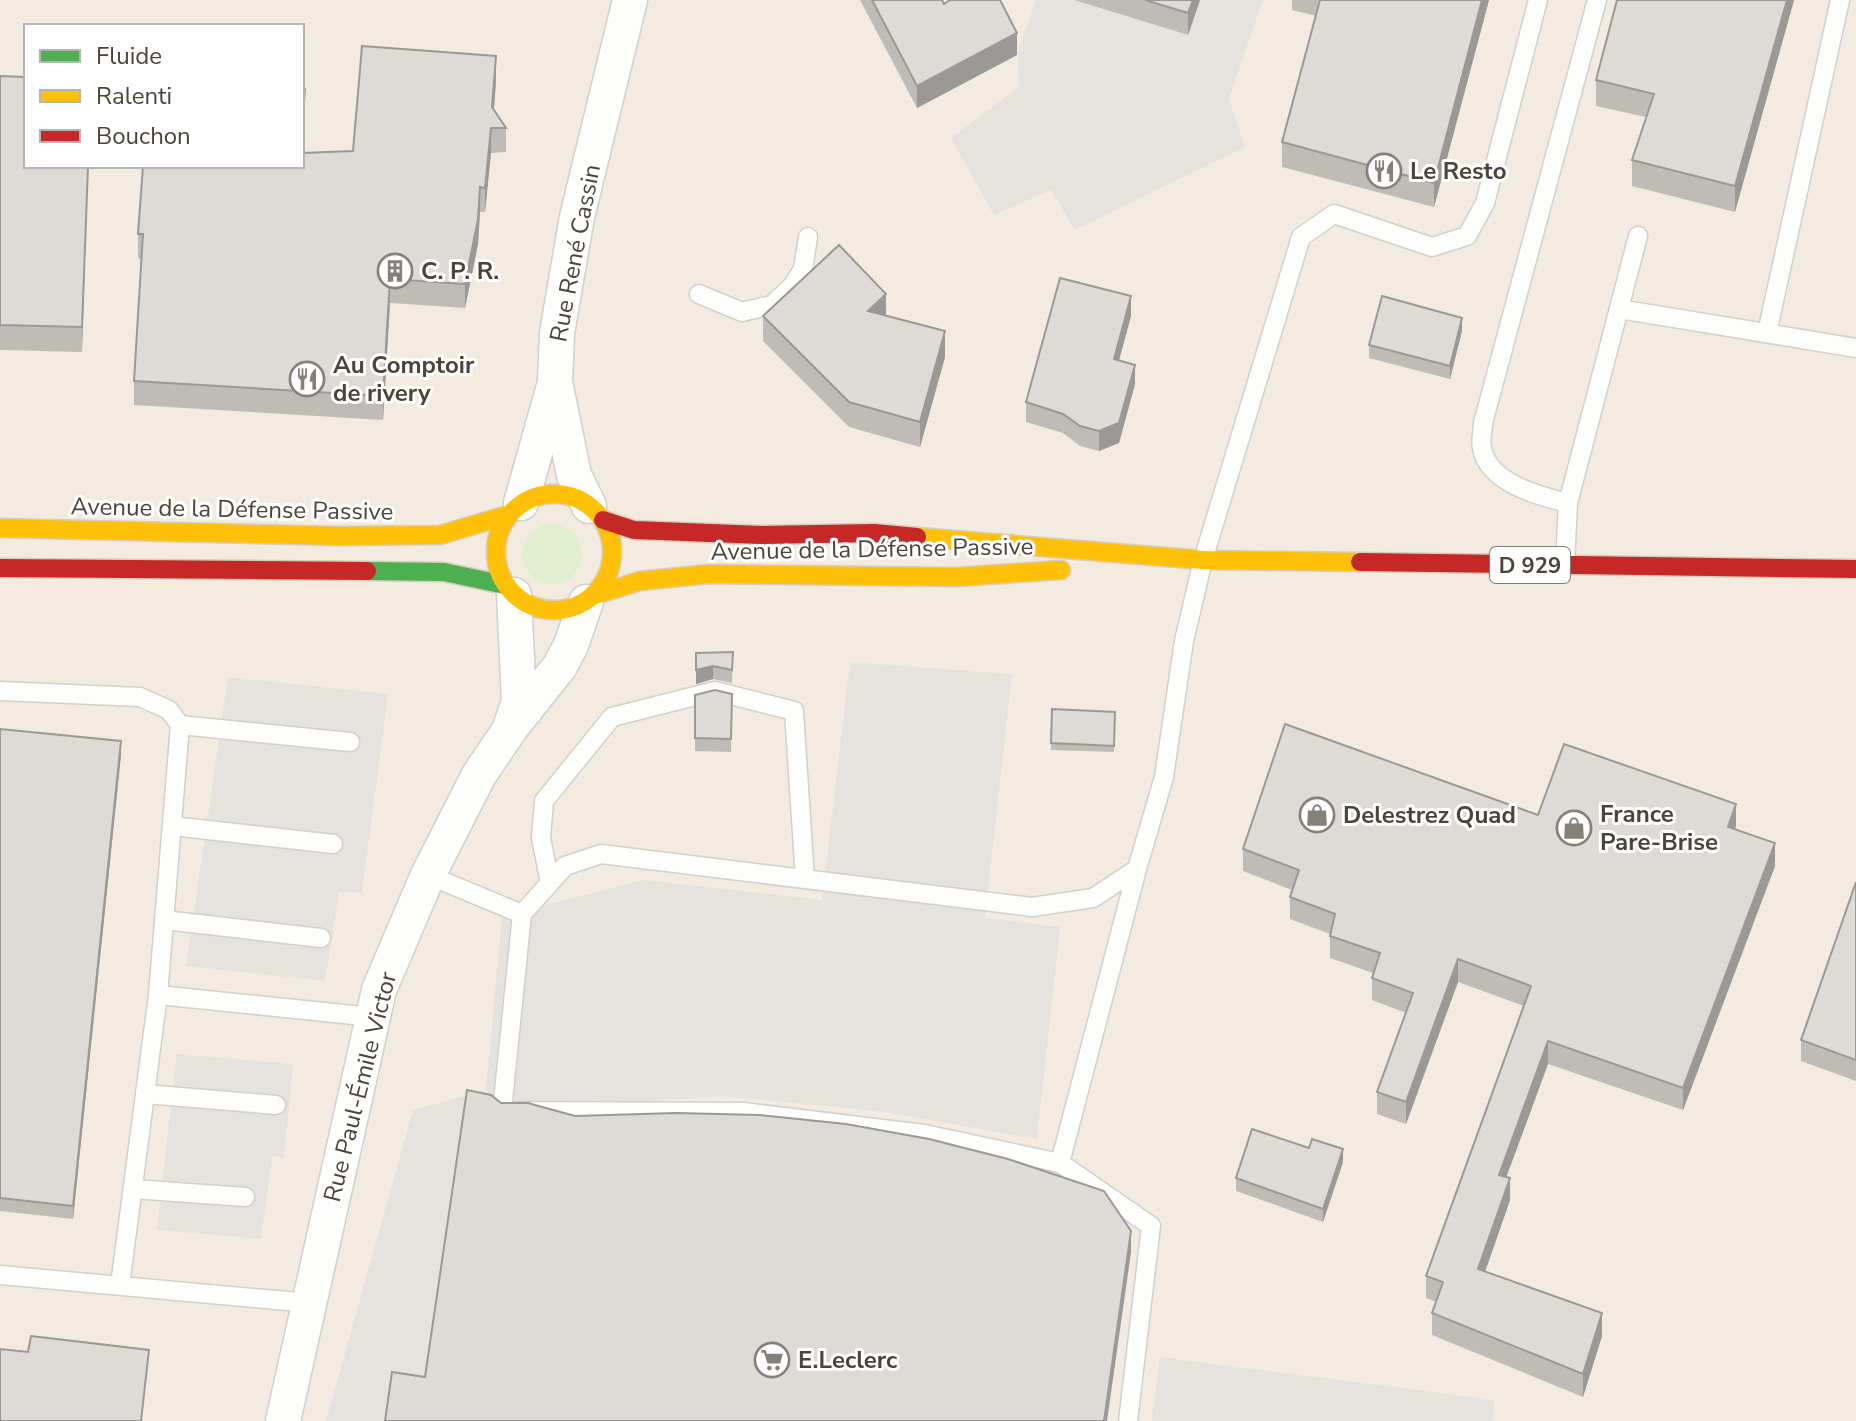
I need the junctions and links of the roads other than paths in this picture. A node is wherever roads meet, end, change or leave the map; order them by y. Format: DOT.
graph roads {
  1 [pos="1538,0"];
  2 [pos="1597,0"];
  3 [pos="1840,0"];
  4 [pos="622,1"];
  5 [pos="1638,236"];
  6 [pos="808,237"];
  7 [pos="699,294"];
  8 [pos="1619,309"];
  9 [pos="1767,333"];
  10 [pos="1856,348"];
  11 [pos="555,382"];
  12 [pos="1568,503"];
  13 [pos="515,509"];
  14 [pos="596,513"];
  15 [pos="0,528"];
  16 [pos="1203,560"];
  17 [pos="1565,565"];
  18 [pos="0,568"];
  19 [pos="1856,569"];
  20 [pos="510,590"];
  21 [pos="589,599"];
  22 [pos="0,691"];
  23 [pos="180,725"];
  24 [pos="510,729"];
  25 [pos="350,742"];
  26 [pos="172,826"];
  27 [pos="333,844"];
  28 [pos="1137,869"];
  29 [pos="428,875"];
  30 [pos="805,879"];
  31 [pos="550,883"];
  32 [pos="522,914"];
  33 [pos="164,920"];
  34 [pos="321,938"];
  35 [pos="158,995"];
  36 [pos="373,1017"];
  37 [pos="145,1094"];
  38 [pos="276,1105"];
  39 [pos="1060,1163"];
  40 [pos="133,1189"];
  41 [pos="245,1197"];
  42 [pos="0,1275"];
  43 [pos="120,1285"];
  44 [pos="309,1303"];
  45 [pos="283,1421"];
  46 [pos="1128,1421"];
  1 -- 16 [label="lane"];
  2 -- 12 [label="lane"];
  3 -- 9 [label="lane"];
  4 -- 11 [label="street, Rue René Cassin"];
  5 -- 8 [label="lane"];
  6 -- 7 [label="lane"];
  8 -- 9 [label="lane"];
  8 -- 12 [label="lane"];
  9 -- 10 [label="lane"];
  11 -- 13 [label="street"];
  11 -- 14 [label="street, Rue René Cassin"];
  12 -- 17 [label="lane"];
  13 -- 14 [label="main road"];
  13 -- 15 [label="main road, Avenue de la Défense Passive"];
  13 -- 20 [label="main road"];
  14 -- 16 [label="main road, Avenue de la Défense Passive / D 929"];
  14 -- 21 [label="main road"];
  16 -- 17 [label="main road, Avenue de la Défense Passive / D 929"];
  16 -- 21 [label="main road, Avenue de la Défense Passive / D 929"];
  16 -- 28 [label="lane"];
  17 -- 19 [label="main road, Avenue de la Défense Passive / D 929"];
  18 -- 20 [label="main road"];
  20 -- 21 [label="main road"];
  20 -- 24 [label="street, Rue Paul-Émile Victor"];
  21 -- 24 [label="street, Rue Paul-Émile Victor"];
  22 -- 23 [label="lane"];
  23 -- 25 [label="lane"];
  23 -- 26 [label="lane"];
  24 -- 29 [label="street, Rue Paul-Émile Victor"];
  26 -- 27 [label="lane"];
  26 -- 33 [label="lane"];
  28 -- 30 [label="lane"];
  28 -- 39 [label="lane"];
  29 -- 32 [label="lane"];
  29 -- 36 [label="street, Rue Paul-Émile Victor"];
  30 -- 31 [label="lane"];
  30 -- 31 [label="lane"];
  31 -- 32 [label="lane"];
  32 -- 39 [label="lane"];
  33 -- 34 [label="lane"];
  33 -- 35 [label="lane"];
  35 -- 36 [label="lane"];
  35 -- 37 [label="lane"];
  36 -- 44 [label="street, Rue Paul-Émile Victor"];
  37 -- 38 [label="lane"];
  37 -- 40 [label="lane"];
  39 -- 46 [label="lane"];
  40 -- 41 [label="lane"];
  40 -- 43 [label="lane"];
  42 -- 43 [label="lane"];
  43 -- 44 [label="lane"];
  44 -- 45 [label="street, Rue Paul-Émile Victor"];
}
